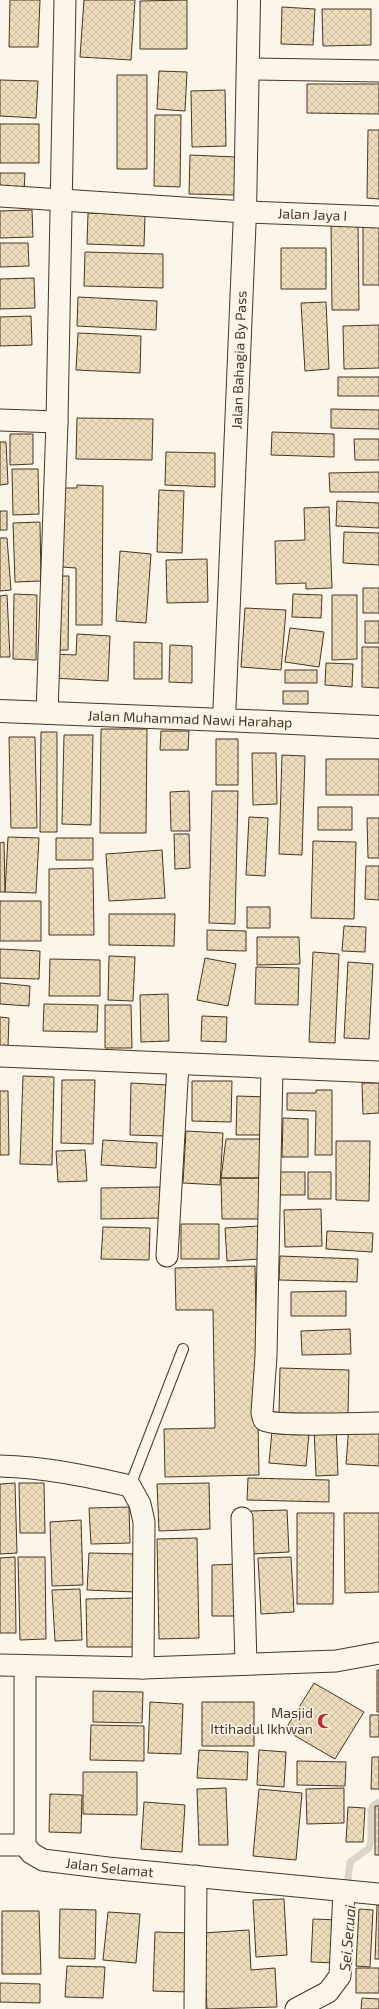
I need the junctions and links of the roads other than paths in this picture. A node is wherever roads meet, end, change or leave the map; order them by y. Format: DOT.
graph roads {
  1 [pos="65,0"];
  2 [pos="250,0"];
  3 [pos="248,69"];
  4 [pos="379,72"];
  5 [pos="0,196"];
  6 [pos="62,199"];
  7 [pos="245,212"];
  8 [pos="379,217"];
  9 [pos="0,420"];
  10 [pos="58,422"];
  11 [pos="0,711"];
  12 [pos="47,713"];
  13 [pos="224,720"];
  14 [pos="379,727"];
  15 [pos="0,1056"];
  16 [pos="178,1064"];
  17 [pos="272,1068"];
  18 [pos="379,1072"];
  19 [pos="167,1256"];
  20 [pos="183,1350"];
  21 [pos="379,1423"];
  22 [pos="0,1466"];
  23 [pos="130,1486"];
  24 [pos="242,1518"];
  25 [pos="379,1653"];
  26 [pos="246,1664"];
  27 [pos="0,1665"];
  28 [pos="25,1666"];
  29 [pos="143,1668"];
  30 [pos="0,1845"];
  31 [pos="25,1845"];
  32 [pos="196,1876"];
  33 [pos="344,1891"];
  34 [pos="379,1894"];
  35 [pos="195,2009"];
  36 [pos="296,2009"];
  1 -- 6 [label="street"];
  2 -- 3 [label="main road, Jalan Bahagia By Pass"];
  3 -- 4 [label="street"];
  3 -- 7 [label="main road, Jalan Bahagia By Pass"];
  5 -- 6 [label="street, Jalan Jaya I"];
  6 -- 7 [label="street, Jalan Jaya I"];
  6 -- 10 [label="street"];
  7 -- 8 [label="street, Jalan Jaya I"];
  7 -- 13 [label="main road, Jalan Bahagia By Pass"];
  9 -- 10 [label="street"];
  10 -- 12 [label="street"];
  11 -- 12 [label="main road, Jalan Muhammad Nawi Harahap"];
  12 -- 13 [label="main road, Jalan Muhammad Nawi Harahap"];
  13 -- 14 [label="main road, Jalan Muhammad Nawi Harahap"];
  15 -- 16 [label="street"];
  16 -- 17 [label="street"];
  16 -- 19 [label="street"];
  17 -- 18 [label="street"];
  17 -- 21 [label="street"];
  20 -- 23 [label="lane"];
  22 -- 23 [label="street"];
  23 -- 29 [label="street"];
  24 -- 26 [label="street"];
  25 -- 26 [label="street"];
  26 -- 29 [label="street"];
  27 -- 28 [label="street"];
  28 -- 29 [label="street"];
  28 -- 31 [label="street"];
  30 -- 31 [label="street"];
  31 -- 32 [label="street, Jalan Selamat"];
  32 -- 33 [label="street, Jalan Selamat"];
  32 -- 35 [label="street"];
  33 -- 34 [label="street, Jalan Selamat"];
  33 -- 36 [label="street"];
}
